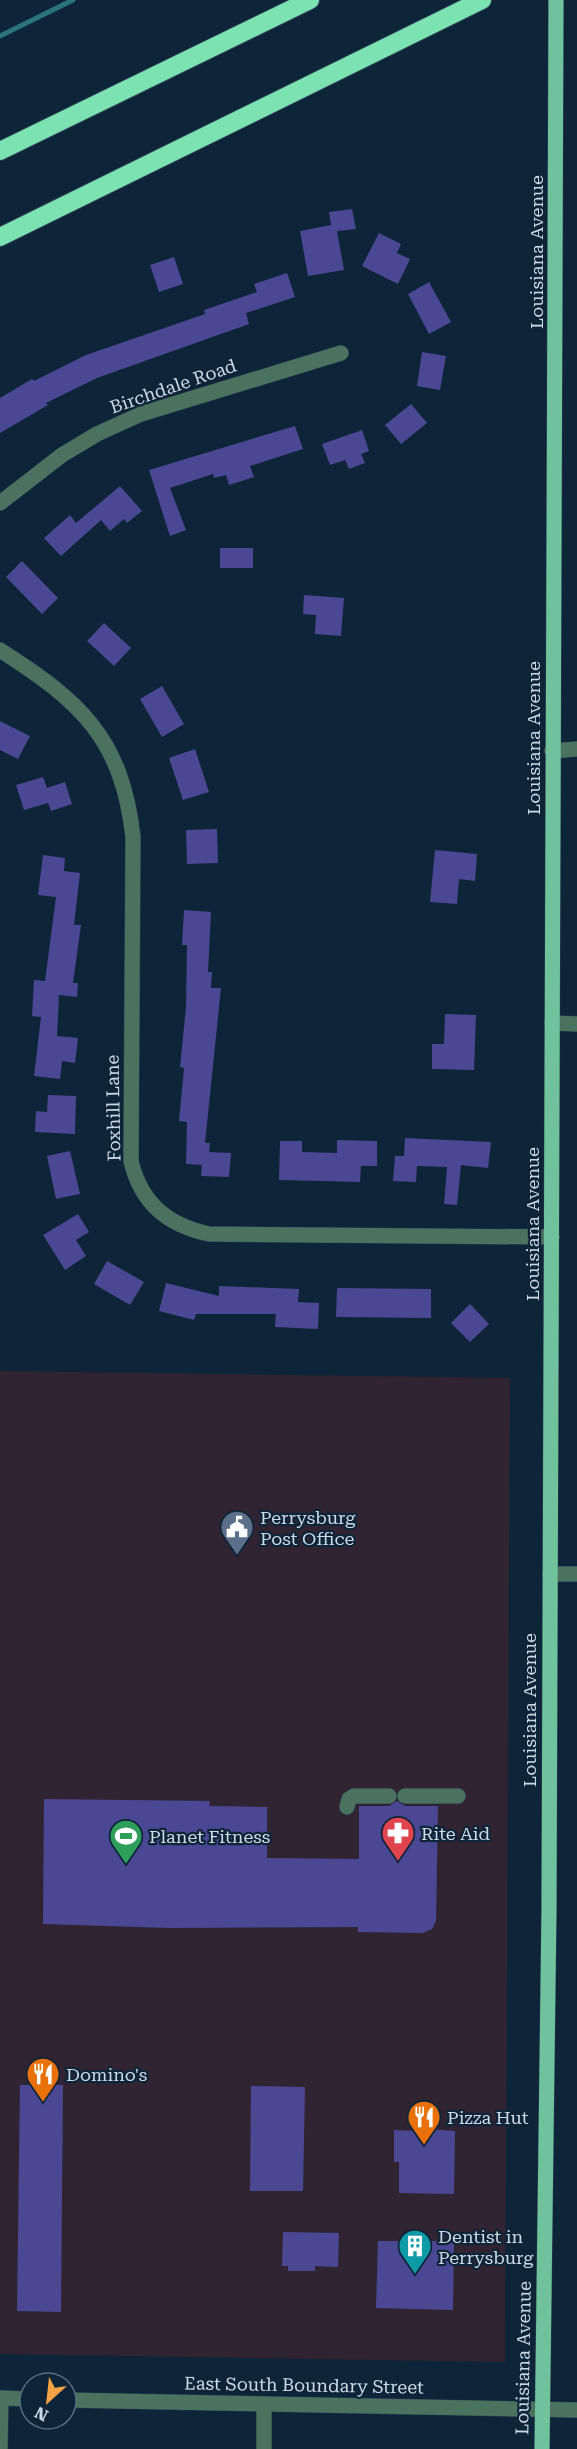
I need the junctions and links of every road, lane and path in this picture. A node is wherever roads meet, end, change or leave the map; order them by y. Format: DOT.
graph roads {
  1 [pos="310,0"];
  2 [pos="482,0"];
  3 [pos="556,0"];
  4 [pos="0,151"];
  5 [pos="0,237"];
  6 [pos="341,353"];
  7 [pos="0,503"];
  8 [pos="0,650"];
  9 [pos="577,749"];
  10 [pos="552,751"];
  11 [pos="552,1023"];
  12 [pos="577,1024"];
  13 [pos="552,1237"];
  14 [pos="550,1574"];
  15 [pos="577,1574"];
  16 [pos="389,1796"];
  17 [pos="405,1796"];
  18 [pos="458,1796"];
  19 [pos="347,1807"];
  20 [pos="0,2398"];
  21 [pos="18,2399"];
  22 [pos="78,2400"];
  23 [pos="264,2404"];
  24 [pos="542,2409"];
  25 [pos="577,2410"];
  26 [pos="0,2449"];
  27 [pos="264,2449"];
  28 [pos="542,2449"];
  1 -- 4 [label="highway"];
  2 -- 5 [label="highway"];
  3 -- 10 [label="main road, Louisiana Avenue"];
  6 -- 7 [label="street, Birchdale Road"];
  8 -- 13 [label="street, Foxhill Lane"];
  9 -- 10 [label="street"];
  10 -- 11 [label="main road, Louisiana Avenue"];
  11 -- 12 [label="street"];
  11 -- 13 [label="main road, Louisiana Avenue"];
  13 -- 14 [label="main road, Louisiana Avenue"];
  14 -- 15 [label="street"];
  14 -- 24 [label="main road, Louisiana Avenue"];
  16 -- 19 [label="street"];
  17 -- 18 [label="street"];
  20 -- 21 [label="street"];
  20 -- 26 [label="street"];
  22 -- 23 [label="street, East South Boundary Street"];
  23 -- 24 [label="street, East South Boundary Street"];
  23 -- 27 [label="street"];
  24 -- 25 [label="street, East South Boundary Street"];
  24 -- 28 [label="main road, Louisiana Avenue"];
}
